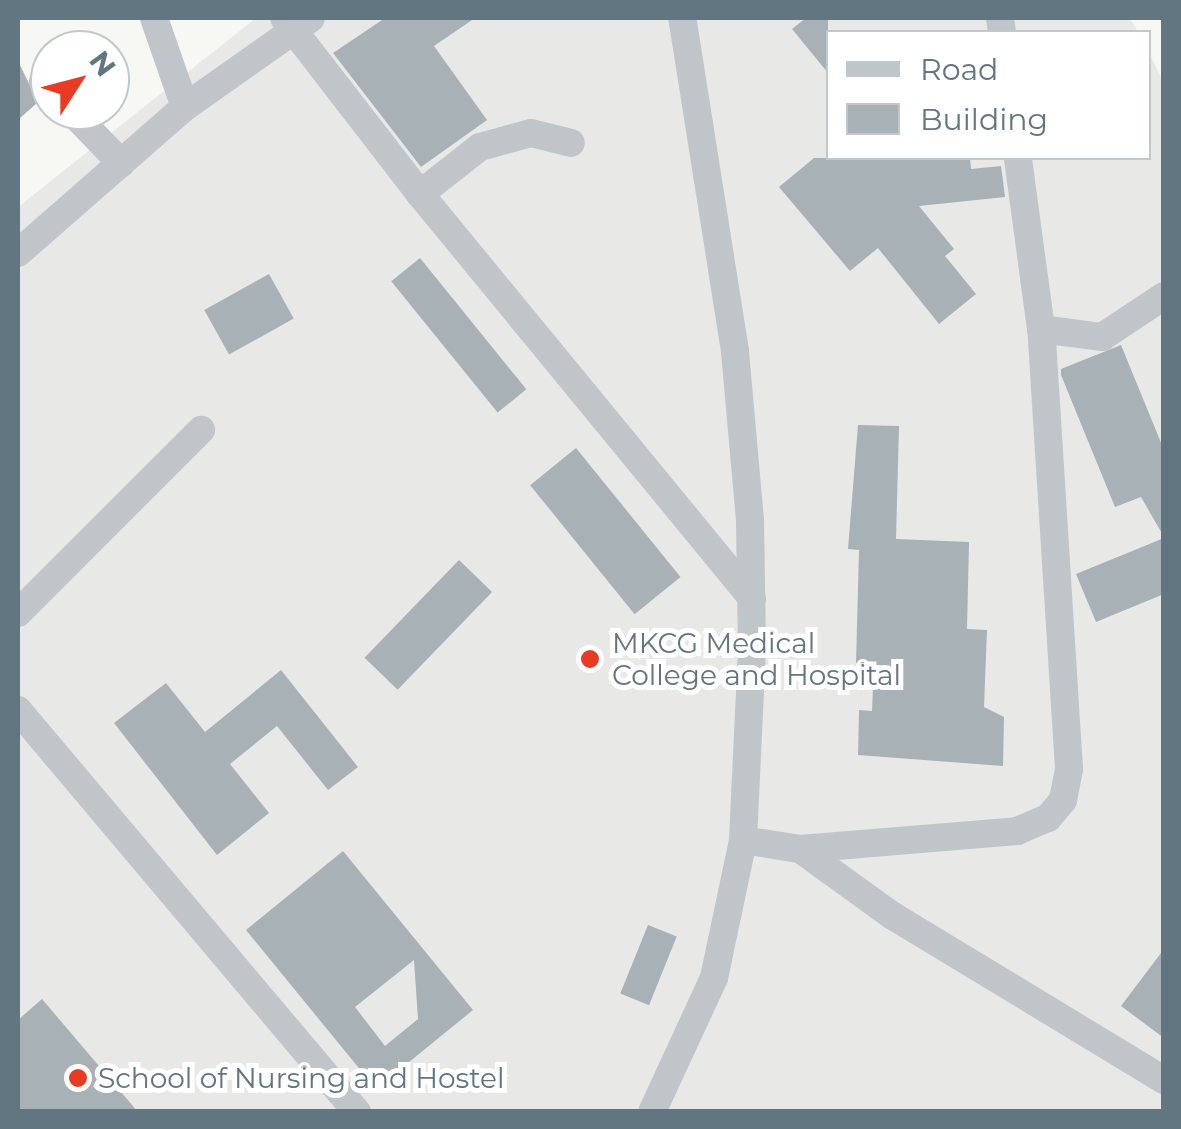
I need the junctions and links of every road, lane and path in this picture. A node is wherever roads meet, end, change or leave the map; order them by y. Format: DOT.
graph roads {
  1 [pos="154,18"];
  2 [pos="682,18"];
  3 [pos="295,21"];
  4 [pos="184,108"];
  5 [pos="89,130"];
  6 [pos="570,143"];
  7 [pos="1018,160"];
  8 [pos="120,163"];
  9 [pos="420,194"];
  10 [pos="18,253"];
  11 [pos="1164,296"];
  12 [pos="1042,330"];
  13 [pos="201,430"];
  14 [pos="752,598"];
  15 [pos="18,613"];
  16 [pos="18,710"];
  17 [pos="743,840"];
  18 [pos="800,849"];
  19 [pos="1164,1080"];
  20 [pos="357,1112"];
  21 [pos="652,1112"];
  1 -- 4 [label="street"];
  2 -- 14 [label="street"];
  3 -- 4 [label="street"];
  3 -- 9 [label="street"];
  4 -- 8 [label="street"];
  5 -- 8 [label="street"];
  6 -- 9 [label="street"];
  7 -- 12 [label="street"];
  8 -- 10 [label="street"];
  9 -- 14 [label="street"];
  11 -- 12 [label="street"];
  12 -- 18 [label="street"];
  13 -- 15 [label="street"];
  14 -- 17 [label="street"];
  16 -- 20 [label="street"];
  17 -- 18 [label="street"];
  17 -- 21 [label="street"];
  18 -- 19 [label="street"];
}
